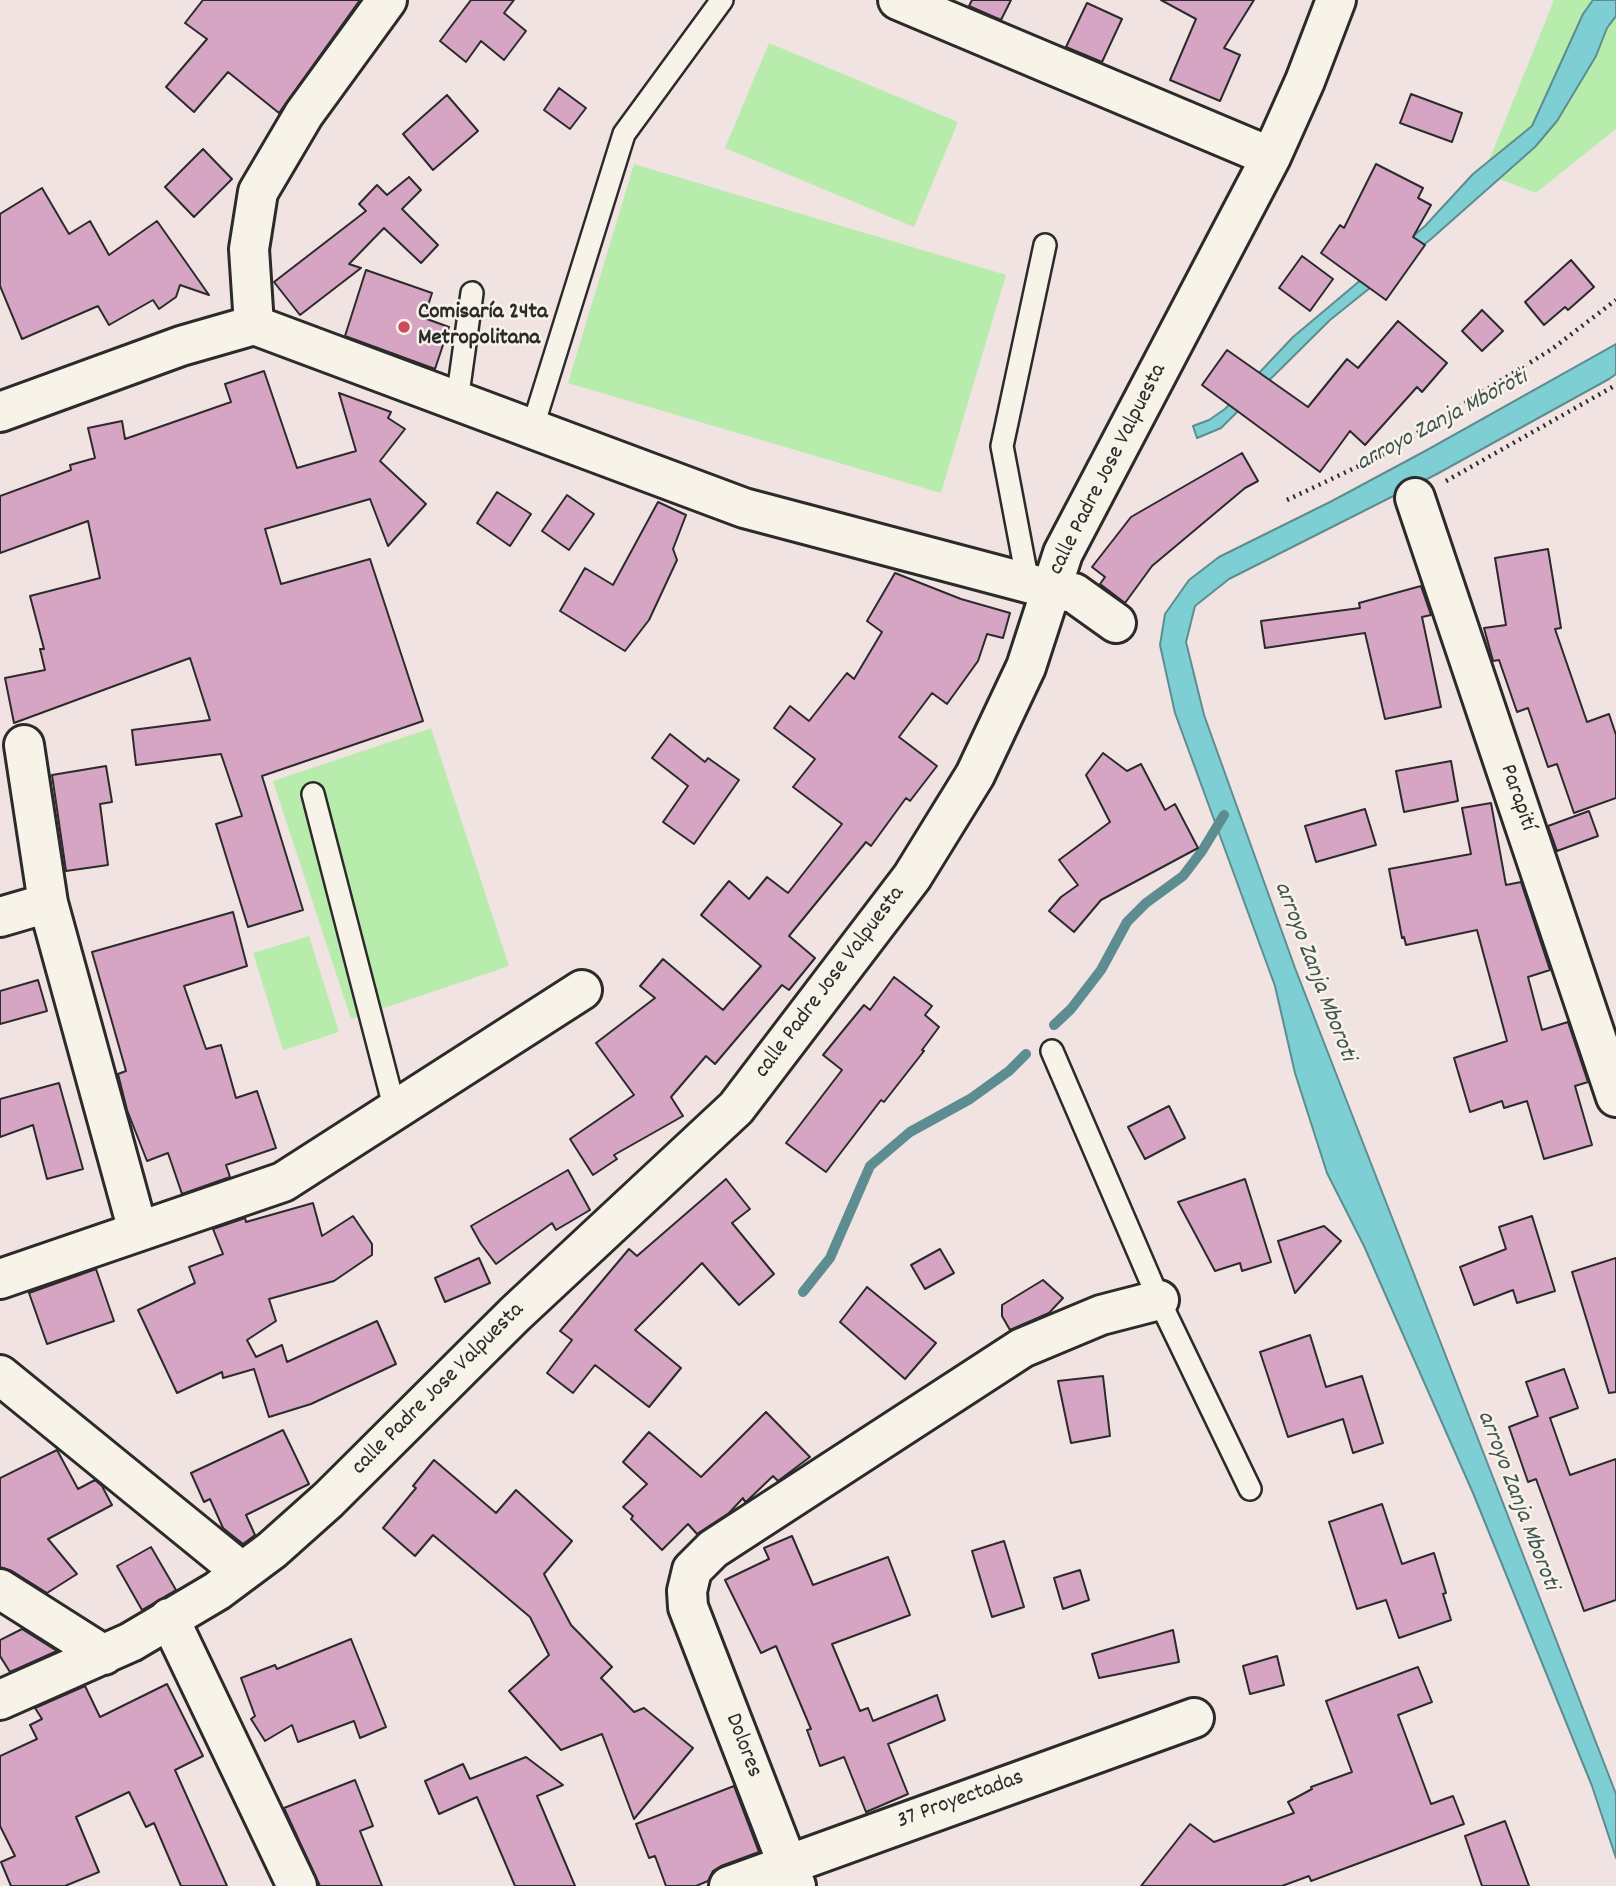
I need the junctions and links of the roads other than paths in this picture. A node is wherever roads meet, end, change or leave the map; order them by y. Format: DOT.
graph roads {
  1 [pos="387,0"];
  2 [pos="722,0"];
  3 [pos="898,0"];
  4 [pos="1336,0"];
  5 [pos="1271,157"];
  6 [pos="1045,245"];
  7 [pos="472,293"];
  8 [pos="254,325"];
  9 [pos="457,401"];
  10 [pos="0,412"];
  11 [pos="531,429"];
  12 [pos="1415,498"];
  13 [pos="1039,586"];
  14 [pos="1116,623"];
  15 [pos="24,745"];
  16 [pos="313,794"];
  17 [pos="48,903"];
  18 [pos="0,917"];
  19 [pos="582,990"];
  20 [pos="1052,1051"];
  21 [pos="1616,1097"];
  22 [pos="395,1110"];
  23 [pos="138,1231"];
  24 [pos="0,1279"];
  25 [pos="1159,1300"];
  26 [pos="0,1376"];
  27 [pos="1250,1489"];
  28 [pos="242,1572"];
  29 [pos="0,1589"];
  30 [pos="169,1618"];
  31 [pos="104,1655"];
  32 [pos="0,1700"];
  33 [pos="1194,1718"];
  34 [pos="791,1875"];
  35 [pos="297,1886"];
  36 [pos="729,1886"];
  1 -- 8 [label="street"];
  2 -- 11 [label="lane"];
  3 -- 5 [label="street"];
  4 -- 5 [label="street, calle Padre Jose Valpuesta"];
  5 -- 13 [label="street, calle Padre Jose Valpuesta"];
  6 -- 13 [label="lane"];
  7 -- 9 [label="lane"];
  8 -- 9 [label="street"];
  8 -- 10 [label="street"];
  9 -- 11 [label="street"];
  11 -- 13 [label="street"];
  12 -- 21 [label="street, Parapití"];
  13 -- 14 [label="street"];
  13 -- 28 [label="street, calle Padre Jose Valpuesta"];
  15 -- 17 [label="street"];
  16 -- 22 [label="lane"];
  17 -- 18 [label="street"];
  17 -- 23 [label="street"];
  19 -- 22 [label="street"];
  20 -- 25 [label="lane"];
  22 -- 23 [label="street"];
  23 -- 24 [label="street"];
  25 -- 27 [label="lane"];
  25 -- 34 [label="street, Dolores"];
  26 -- 28 [label="street"];
  28 -- 30 [label="street, calle Padre Jose Valpuesta"];
  29 -- 31 [label="street"];
  30 -- 31 [label="street, calle Padre Jose Valpuesta"];
  30 -- 35 [label="street"];
  31 -- 32 [label="street, calle Padre Jose Valpuesta"];
  33 -- 34 [label="street, 37 Proyectadas"];
  34 -- 36 [label="street, 37 Proyectadas"];
}
